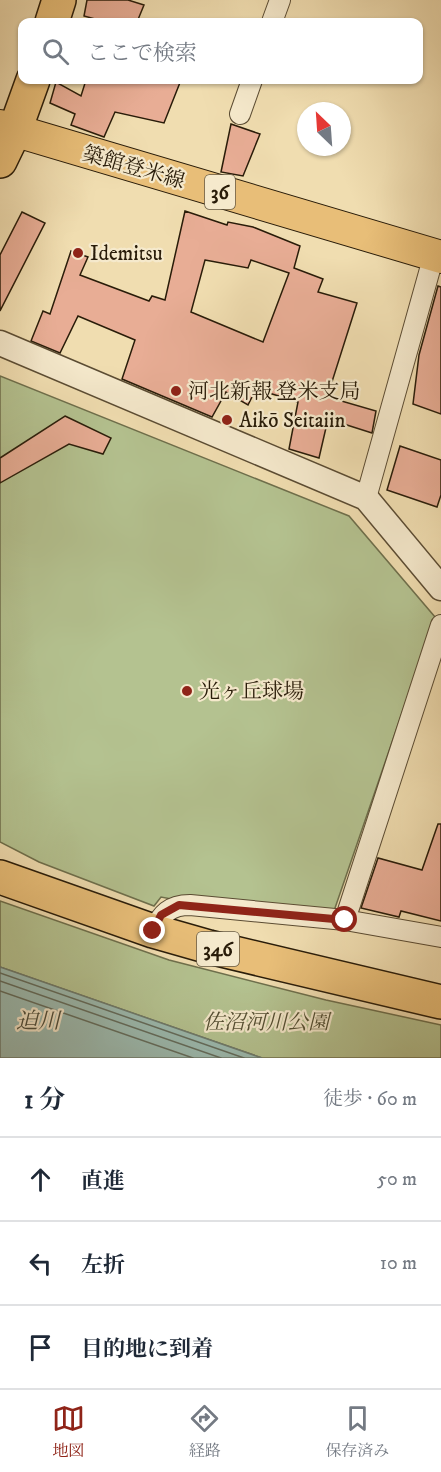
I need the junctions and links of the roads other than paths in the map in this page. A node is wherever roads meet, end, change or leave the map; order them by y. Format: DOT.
graph roads {
  1 [pos="59,0"];
  2 [pos="280,0"];
  3 [pos="53,18"];
  4 [pos="273,18"];
  5 [pos="31,84"];
  6 [pos="251,84"];
  7 [pos="240,114"];
  8 [pos="8,128"];
  9 [pos="0,161"];
  10 [pos="437,256"];
  11 [pos="0,343"];
  12 [pos="366,498"];
  13 [pos="441,588"];
  14 [pos="441,625"];
  15 [pos="0,877"];
  16 [pos="345,920"];
  17 [pos="153,931"];
  18 [pos="441,937"];
  19 [pos="441,1002"];
  1 -- 3 [label="highway"];
  2 -- 4 [label="street"];
  5 -- 8 [label="highway"];
  6 -- 7 [label="street"];
  8 -- 9 [label="highway"];
  8 -- 10 [label="main road, 築館登米線 / 36"];
  10 -- 12 [label="street"];
  11 -- 12 [label="street"];
  12 -- 13 [label="street"];
  14 -- 16 [label="street"];
  15 -- 17 [label="highway, 346"];
  16 -- 17 [label="street"];
  16 -- 18 [label="street"];
  17 -- 19 [label="highway, 346"];
}
